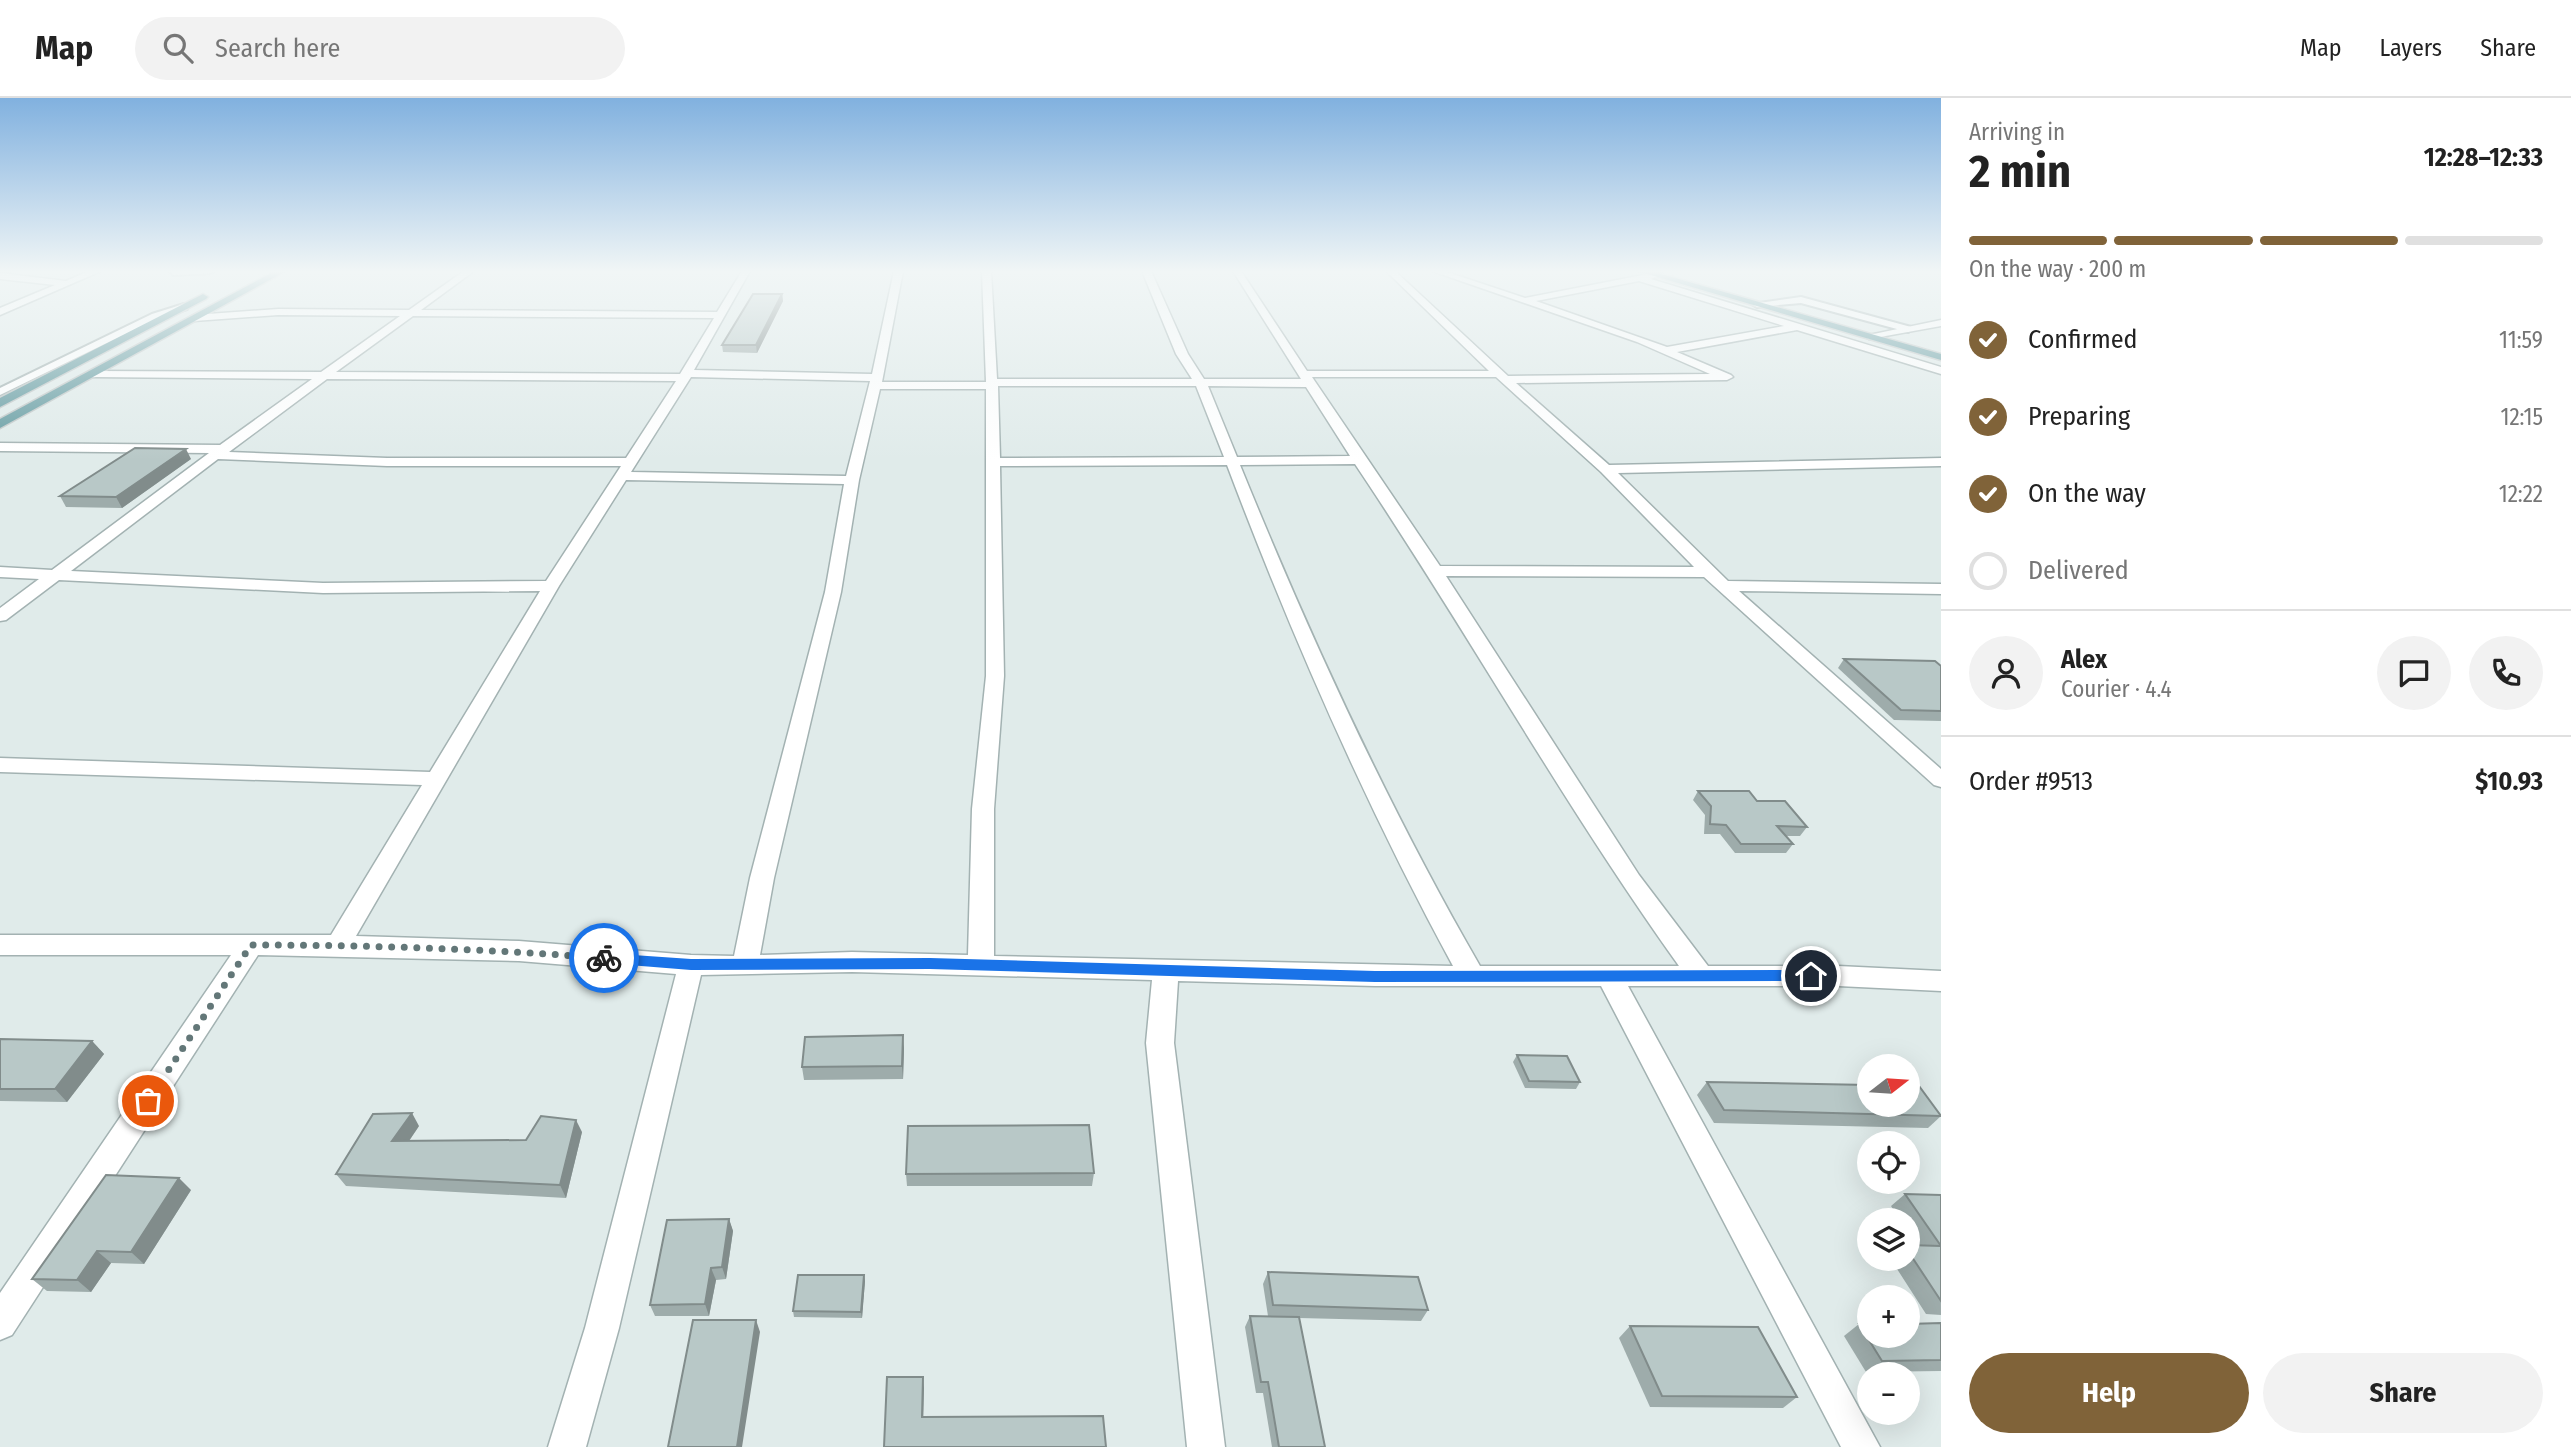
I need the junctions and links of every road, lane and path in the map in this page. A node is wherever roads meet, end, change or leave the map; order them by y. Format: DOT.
graph roads {
  1 [pos="118,334"];
  2 [pos="132,334"];
  3 [pos="165,334"];
  4 [pos="382,334"];
  5 [pos="710,334"];
  6 [pos="886,334"];
  7 [pos="989,334"];
  8 [pos="1173,334"];
  9 [pos="1277,334"];
  10 [pos="1457,334"];
  11 [pos="1621,334"];
  12 [pos="1758,334"];
  13 [pos="1827,334"];
  14 [pos="1861,334"];
  15 [pos="1880,334"];
  16 [pos="1869,336"];
  17 [pos="1667,350"];
  18 [pos="1941,358"];
  19 [pos="1941,371"];
  20 [pos="92,374"];
  21 [pos="686,375"];
  22 [pos="325,376"];
  23 [pos="1502,377"];
  24 [pos="1306,379"];
  25 [pos="875,381"];
  26 [pos="992,384"];
  27 [pos="1201,384"];
  28 [pos="0,392"];
  29 [pos="0,403"];
  30 [pos="0,424"];
  31 [pos="0,447"];
  32 [pos="219,452"];
  33 [pos="1359,460"];
  34 [pos="1233,461"];
  35 [pos="993,462"];
  36 [pos="1941,462"];
  37 [pos="627,469"];
  38 [pos="1606,469"];
  39 [pos="852,480"];
  40 [pos="1435,571"];
  41 [pos="0,572"];
  42 [pos="1708,572"];
  43 [pos="56,574"];
  44 [pos="551,586"];
  45 [pos="1724,586"];
  46 [pos="1941,589"];
  47 [pos="0,616"];
  48 [pos="0,765"];
  49 [pos="438,779"];
  50 [pos="1941,780"];
  51 [pos="251,945"];
  52 [pos="338,945"];
  53 [pos="0,946"];
  54 [pos="981,964"];
  55 [pos="691,965"];
  56 [pos="745,965"];
  57 [pos="1166,971"];
  58 [pos="1471,974"];
  59 [pos="1609,976"];
  60 [pos="1701,976"];
  61 [pos="1941,981"];
  62 [pos="0,1323"];
  63 [pos="567,1447"];
  64 [pos="1206,1447"];
  65 [pos="1861,1447"];
  1 -- 28 [label="lane"];
  2 -- 29 [label="main road"];
  3 -- 20 [label="main road"];
  4 -- 22 [label="street"];
  5 -- 21 [label="street"];
  6 -- 25 [label="street"];
  7 -- 26 [label="street"];
  8 -- 27 [label="street"];
  9 -- 24 [label="street"];
  10 -- 23 [label="street"];
  11 -- 17 [label="street"];
  12 -- 17 [label="street"];
  13 -- 19 [label="street"];
  14 -- 16 [label="main road"];
  15 -- 16 [label="street"];
  16 -- 18 [label="main road"];
  17 -- 23 [label="street"];
  20 -- 22 [label="street"];
  20 -- 30 [label="main road"];
  21 -- 22 [label="street"];
  21 -- 25 [label="street"];
  21 -- 37 [label="street"];
  22 -- 32 [label="street"];
  23 -- 24 [label="street"];
  23 -- 38 [label="street"];
  24 -- 27 [label="street"];
  24 -- 33 [label="street"];
  25 -- 26 [label="street"];
  25 -- 39 [label="street"];
  26 -- 27 [label="street"];
  26 -- 35 [label="street"];
  27 -- 34 [label="street"];
  31 -- 32 [label="street"];
  32 -- 37 [label="street"];
  32 -- 43 [label="street"];
  33 -- 34 [label="street"];
  33 -- 40 [label="street"];
  34 -- 35 [label="street"];
  34 -- 58 [label="street"];
  35 -- 54 [label="street"];
  36 -- 38 [label="street"];
  37 -- 39 [label="street"];
  37 -- 44 [label="street"];
  38 -- 42 [label="street"];
  39 -- 56 [label="street"];
  40 -- 42 [label="street"];
  40 -- 60 [label="street"];
  41 -- 43 [label="street"];
  42 -- 45 [label="street"];
  43 -- 44 [label="street"];
  43 -- 47 [label="street"];
  44 -- 49 [label="street"];
  45 -- 46 [label="street"];
  45 -- 50 [label="street"];
  48 -- 49 [label="street"];
  49 -- 52 [label="street"];
  51 -- 52 [label="street"];
  51 -- 53 [label="street"];
  51 -- 62 [label="street"];
  52 -- 55 [label="street"];
  54 -- 56 [label="street"];
  54 -- 57 [label="street"];
  55 -- 56 [label="street"];
  55 -- 63 [label="street"];
  57 -- 58 [label="street"];
  57 -- 64 [label="street"];
  58 -- 59 [label="street"];
  59 -- 60 [label="street"];
  59 -- 65 [label="street"];
  60 -- 61 [label="street"];
}
